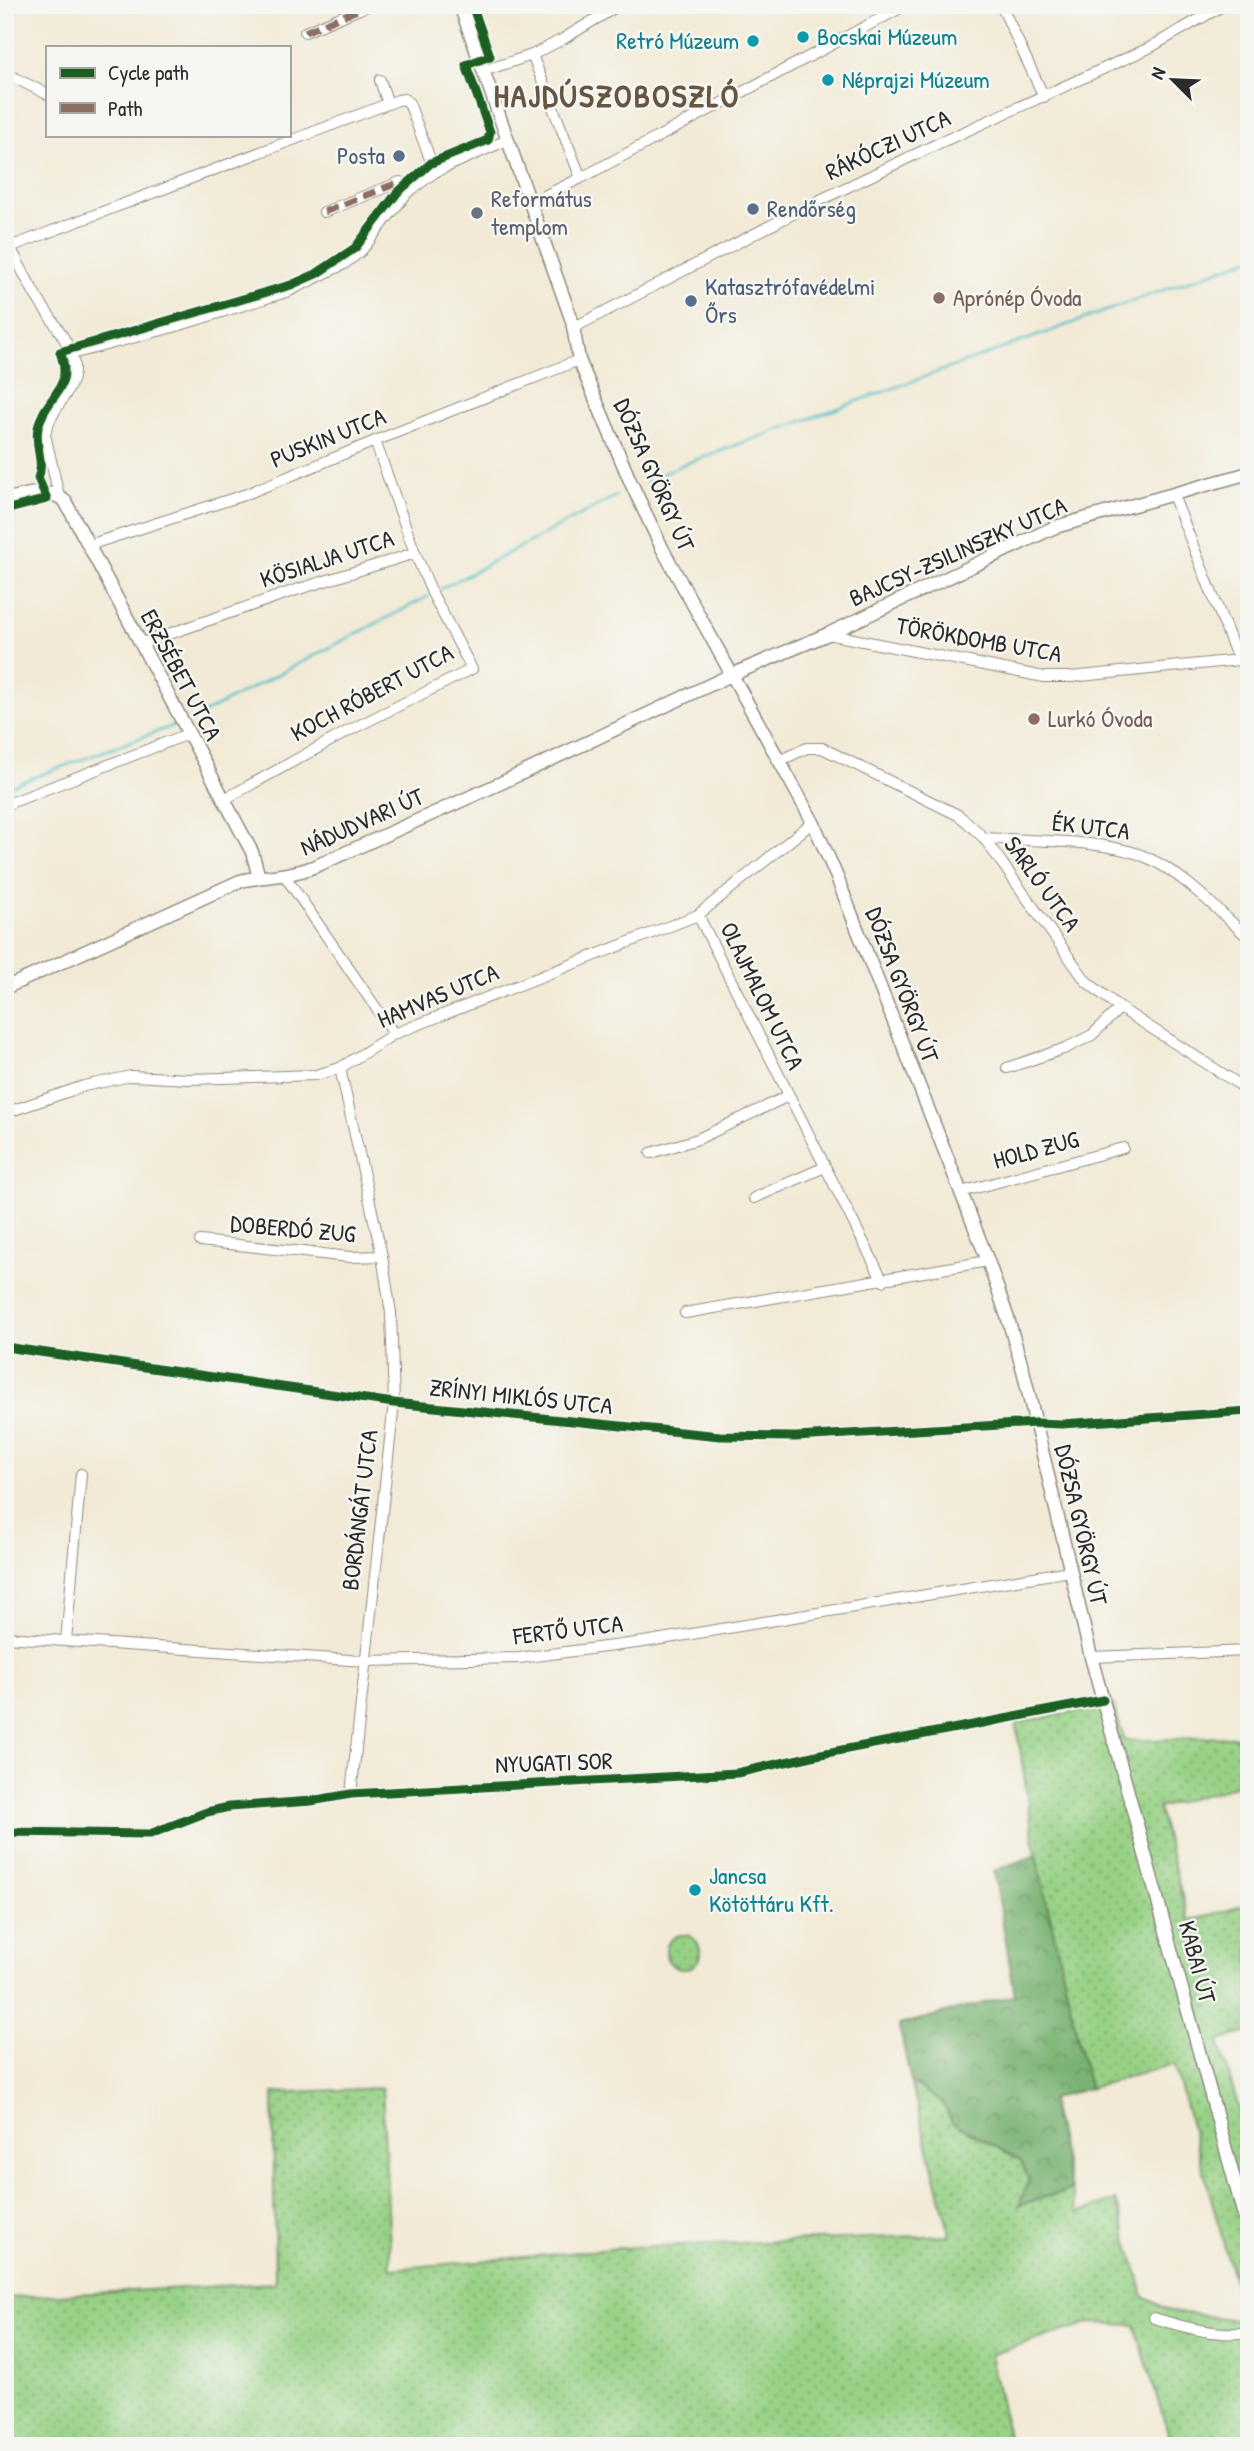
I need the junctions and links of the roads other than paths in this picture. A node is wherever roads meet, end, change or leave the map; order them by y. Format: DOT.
graph roads {
  1 [pos="369,5"];
  2 [pos="460,5"];
  3 [pos="619,5"];
  4 [pos="906,5"];
  5 [pos="1001,5"];
  6 [pos="1224,5"];
  7 [pos="305,32"];
  8 [pos="532,55"];
  9 [pos="483,71"];
  10 [pos="5,73"];
  11 [pos="380,80"];
  12 [pos="46,94"];
  13 [pos="1044,97"];
  14 [pos="386,104"];
  15 [pos="507,140"];
  16 [pos="435,172"];
  17 [pos="581,178"];
  18 [pos="406,186"];
  19 [pos="530,203"];
  20 [pos="324,212"];
  21 [pos="8,242"];
  22 [pos="572,324"];
  23 [pos="72,354"];
  24 [pos="579,360"];
  25 [pos="375,441"];
  26 [pos="1249,473"];
  27 [pos="1173,495"];
  28 [pos="59,496"];
  29 [pos="5,500"];
  30 [pos="89,545"];
  31 [pos="415,553"];
  32 [pos="828,634"];
  33 [pos="140,644"];
  34 [pos="1244,659"];
  35 [pos="1249,674"];
  36 [pos="731,675"];
  37 [pos="188,734"];
  38 [pos="779,761"];
  39 [pos="223,800"];
  40 [pos="5,804"];
  41 [pos="813,822"];
  42 [pos="984,838"];
  43 [pos="285,876"];
  44 [pos="259,877"];
  45 [pos="698,915"];
  46 [pos="1249,938"];
  47 [pos="5,988"];
  48 [pos="1120,1008"];
  49 [pos="394,1034"];
  50 [pos="340,1068"];
  51 [pos="1007,1068"];
  52 [pos="1249,1095"];
  53 [pos="788,1096"];
  54 [pos="5,1113"];
  55 [pos="1123,1148"];
  56 [pos="651,1153"];
  57 [pos="825,1167"];
  58 [pos="961,1192"];
  59 [pos="754,1198"];
  60 [pos="200,1241"];
  61 [pos="382,1256"];
  62 [pos="988,1261"];
  63 [pos="883,1281"];
  64 [pos="685,1312"];
  65 [pos="5,1347"];
  66 [pos="394,1403"];
  67 [pos="1249,1411"];
  68 [pos="1036,1423"];
  69 [pos="82,1474"];
  70 [pos="1070,1571"];
  71 [pos="5,1637"];
  72 [pos="66,1641"];
  73 [pos="1249,1651"];
  74 [pos="1091,1657"];
  75 [pos="364,1661"];
  76 [pos="1103,1700"];
  77 [pos="351,1794"];
  78 [pos="5,1832"];
  79 [pos="1249,2234"];
  80 [pos="1154,2318"];
  81 [pos="1249,2332"];
  1 -- 7 [label="street"];
  2 -- 9 [label="main road, DÓZSA GYÖRGY ÚT"];
  3 -- 8 [label="street"];
  4 -- 17 [label="street"];
  5 -- 13 [label="street"];
  6 -- 13 [label="street, RÁKÓCZI UTCA"];
  8 -- 9 [label="street"];
  8 -- 17 [label="street"];
  9 -- 15 [label="main road, DÓZSA GYÖRGY ÚT"];
  10 -- 12 [label="street"];
  11 -- 14 [label="street"];
  13 -- 22 [label="street, RÁKÓCZI UTCA"];
  14 -- 16 [label="street"];
  14 -- 21 [label="street"];
  15 -- 16 [label="street"];
  15 -- 19 [label="main road, DÓZSA GYÖRGY ÚT"];
  16 -- 23 [label="street"];
  17 -- 19 [label="street"];
  18 -- 20 [label="street"];
  19 -- 22 [label="main road, DÓZSA GYÖRGY ÚT"];
  21 -- 23 [label="street"];
  22 -- 24 [label="main road, DÓZSA GYÖRGY ÚT"];
  23 -- 28 [label="street"];
  24 -- 25 [label="street, PUSKIN UTCA"];
  24 -- 36 [label="main road, DÓZSA GYÖRGY ÚT"];
  25 -- 30 [label="street, PUSKIN UTCA"];
  25 -- 31 [label="street, KÖSIALJA UTCA"];
  26 -- 27 [label="main road, BAJCSY-ZSILINSZKY UTCA"];
  27 -- 32 [label="main road, BAJCSY-ZSILINSZKY UTCA"];
  27 -- 34 [label="street"];
  28 -- 29 [label="main road"];
  28 -- 30 [label="main road, ERZSÉBET UTCA"];
  30 -- 33 [label="main road, ERZSÉBET UTCA"];
  31 -- 33 [label="street, KÖSIALJA UTCA"];
  31 -- 39 [label="street, KOCH RÓBERT UTCA"];
  32 -- 34 [label="street, TÖRÖKDOMB UTCA"];
  32 -- 36 [label="main road, BAJCSY-ZSILINSZKY UTCA"];
  33 -- 37 [label="main road, ERZSÉBET UTCA"];
  34 -- 35 [label="street"];
  36 -- 38 [label="main road, DÓZSA GYÖRGY ÚT"];
  36 -- 43 [label="main road, NÁDUDVARI ÚT"];
  37 -- 39 [label="main road, ERZSÉBET UTCA"];
  37 -- 40 [label="street"];
  38 -- 41 [label="main road, DÓZSA GYÖRGY ÚT"];
  38 -- 42 [label="street, SARLÓ UTCA"];
  39 -- 44 [label="main road, ERZSÉBET UTCA"];
  41 -- 45 [label="street, HAMVAS UTCA"];
  41 -- 58 [label="main road, DÓZSA GYÖRGY ÚT"];
  42 -- 46 [label="street, ÉK UTCA"];
  42 -- 48 [label="street, SARLÓ UTCA"];
  43 -- 44 [label="main road, NÁDUDVARI ÚT"];
  43 -- 49 [label="street"];
  44 -- 47 [label="main road, NÁDUDVARI ÚT"];
  45 -- 49 [label="street, HAMVAS UTCA"];
  45 -- 53 [label="street, OLAJMALOM UTCA"];
  48 -- 51 [label="street"];
  48 -- 52 [label="street, SARLÓ UTCA"];
  49 -- 50 [label="street, HAMVAS UTCA"];
  50 -- 54 [label="street, HAMVAS UTCA"];
  50 -- 61 [label="street, BORDÁNGÁT UTCA"];
  53 -- 56 [label="street, OLAJMALOM UTCA"];
  53 -- 57 [label="street, OLAJMALOM UTCA"];
  55 -- 58 [label="street, HOLD ZUG"];
  57 -- 59 [label="street"];
  57 -- 63 [label="street, OLAJMALOM UTCA"];
  58 -- 62 [label="main road, DÓZSA GYÖRGY ÚT"];
  60 -- 61 [label="street, DOBERDÓ ZUG"];
  61 -- 66 [label="street, BORDÁNGÁT UTCA"];
  62 -- 63 [label="street"];
  62 -- 68 [label="main road, DÓZSA GYÖRGY ÚT"];
  63 -- 64 [label="street"];
  65 -- 66 [label="street, ZRÍNYI MIKLÓS UTCA"];
  66 -- 68 [label="street, ZRÍNYI MIKLÓS UTCA"];
  66 -- 75 [label="street, BORDÁNGÁT UTCA"];
  67 -- 68 [label="street, ZRÍNYI MIKLÓS UTCA"];
  68 -- 70 [label="main road, DÓZSA GYÖRGY ÚT"];
  69 -- 72 [label="street"];
  70 -- 74 [label="main road, DÓZSA GYÖRGY ÚT"];
  70 -- 75 [label="street, FERTŐ UTCA"];
  71 -- 72 [label="street, FERTŐ UTCA"];
  72 -- 75 [label="street, FERTŐ UTCA"];
  73 -- 74 [label="street"];
  74 -- 76 [label="main road, DÓZSA GYÖRGY ÚT"];
  75 -- 77 [label="street, BORDÁNGÁT UTCA"];
  76 -- 77 [label="street, NYUGATI SOR"];
  76 -- 79 [label="main road, KABAI ÚT"];
  77 -- 78 [label="street, NYUGATI SOR"];
  80 -- 81 [label="street"];
}
